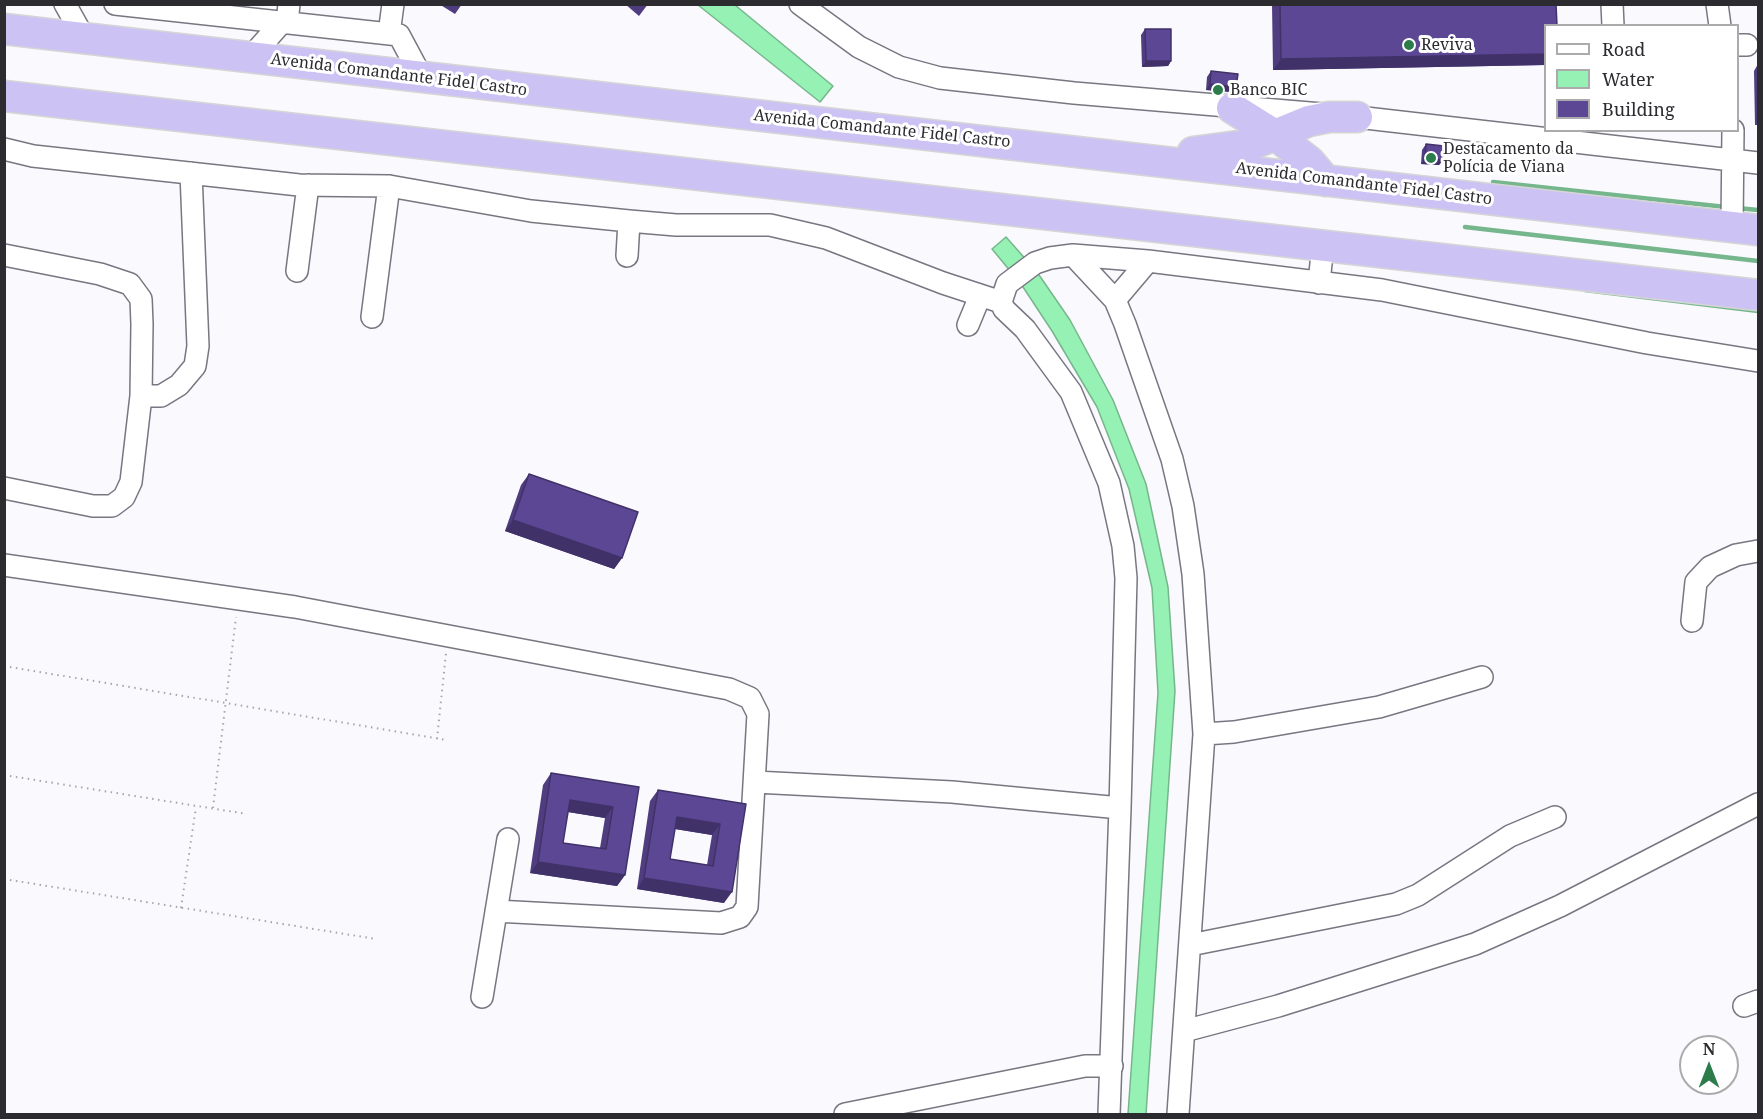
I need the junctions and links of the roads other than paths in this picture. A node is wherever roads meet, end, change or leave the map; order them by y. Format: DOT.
graph roads {
  1 [pos="65,4"];
  2 [pos="116,4"];
  3 [pos="393,4"];
  4 [pos="800,4"];
  5 [pos="1612,4"];
  6 [pos="1717,4"];
  7 [pos="286,16"];
  8 [pos="1613,24"];
  9 [pos="1720,24"];
  10 [pos="4,29"];
  11 [pos="389,34"];
  12 [pos="84,38"];
  13 [pos="250,58"];
  14 [pos="422,78"];
  15 [pos="4,96"];
  16 [pos="1232,108"];
  17 [pos="1343,117"];
  18 [pos="1733,132"];
  19 [pos="1275,135"];
  20 [pos="4,149"];
  21 [pos="1106,153"];
  22 [pos="1733,161"];
  23 [pos="1758,163"];
  24 [pos="1318,171"];
  25 [pos="191,173"];
  26 [pos="308,185"];
  27 [pos="389,186"];
  28 [pos="629,220"];
  29 [pos="1745,228"];
  30 [pos="1323,244"];
  31 [pos="4,255"];
  32 [pos="1073,255"];
  33 [pos="627,256"];
  34 [pos="1148,261"];
  35 [pos="297,272"];
  36 [pos="1319,283"];
  37 [pos="1004,293"];
  38 [pos="1758,295"];
  39 [pos="980,296"];
  40 [pos="1115,300"];
  41 [pos="372,317"];
  42 [pos="968,326"];
  43 [pos="1758,361"];
  44 [pos="141,396"];
  45 [pos="4,488"];
  46 [pos="1758,551"];
  47 [pos="4,565"];
  48 [pos="1692,621"];
  49 [pos="1482,677"];
  50 [pos="1204,734"];
  51 [pos="755,782"];
  52 [pos="1758,804"];
  53 [pos="1120,808"];
  54 [pos="1555,817"];
  55 [pos="508,839"];
  56 [pos="496,911"];
  57 [pos="1190,945"];
  58 [pos="482,997"];
  59 [pos="1184,1031"];
  60 [pos="1112,1066"];
  61 [pos="845,1114"];
  62 [pos="1109,1114"];
  63 [pos="1178,1114"];
  1 -- 12 [label="street"];
  2 -- 7 [label="street"];
  3 -- 11 [label="street"];
  4 -- 16 [label="street"];
  5 -- 8 [label="street"];
  6 -- 9 [label="street"];
  7 -- 11 [label="street"];
  7 -- 13 [label="street"];
  10 -- 12 [label="highway, Avenida Comandante Fidel Castro"];
  11 -- 14 [label="street"];
  12 -- 13 [label="highway, Avenida Comandante Fidel Castro"];
  13 -- 14 [label="highway, Avenida Comandante Fidel Castro"];
  14 -- 21 [label="highway, Avenida Comandante Fidel Castro"];
  15 -- 30 [label="highway"];
  16 -- 17 [label="street"];
  16 -- 19 [label="highway"];
  17 -- 19 [label="highway"];
  17 -- 22 [label="street"];
  17 -- 24 [label="highway"];
  18 -- 22 [label="street"];
  19 -- 21 [label="highway"];
  19 -- 24 [label="highway"];
  20 -- 25 [label="street"];
  21 -- 24 [label="highway, Avenida Comandante Fidel Castro"];
  22 -- 23 [label="street"];
  22 -- 29 [label="street"];
  24 -- 29 [label="highway, Avenida Comandante Fidel Castro"];
  25 -- 26 [label="street"];
  25 -- 44 [label="street"];
  26 -- 27 [label="street"];
  26 -- 35 [label="street"];
  27 -- 28 [label="street"];
  27 -- 41 [label="street"];
  28 -- 33 [label="street"];
  28 -- 39 [label="street"];
  30 -- 36 [label="street"];
  30 -- 38 [label="highway"];
  31 -- 44 [label="street"];
  32 -- 34 [label="street"];
  32 -- 37 [label="street"];
  32 -- 40 [label="street"];
  34 -- 36 [label="street"];
  34 -- 40 [label="street"];
  36 -- 43 [label="street"];
  37 -- 39 [label="street"];
  37 -- 53 [label="street"];
  39 -- 42 [label="street"];
  40 -- 50 [label="street"];
  44 -- 45 [label="street"];
  46 -- 48 [label="street"];
  47 -- 51 [label="street"];
  49 -- 50 [label="street"];
  50 -- 57 [label="street"];
  51 -- 53 [label="street"];
  51 -- 56 [label="street"];
  52 -- 59 [label="street"];
  53 -- 60 [label="street"];
  54 -- 57 [label="street"];
  55 -- 56 [label="street"];
  56 -- 58 [label="street"];
  57 -- 59 [label="street"];
  59 -- 63 [label="street"];
  60 -- 61 [label="street"];
  60 -- 62 [label="street"];
}
